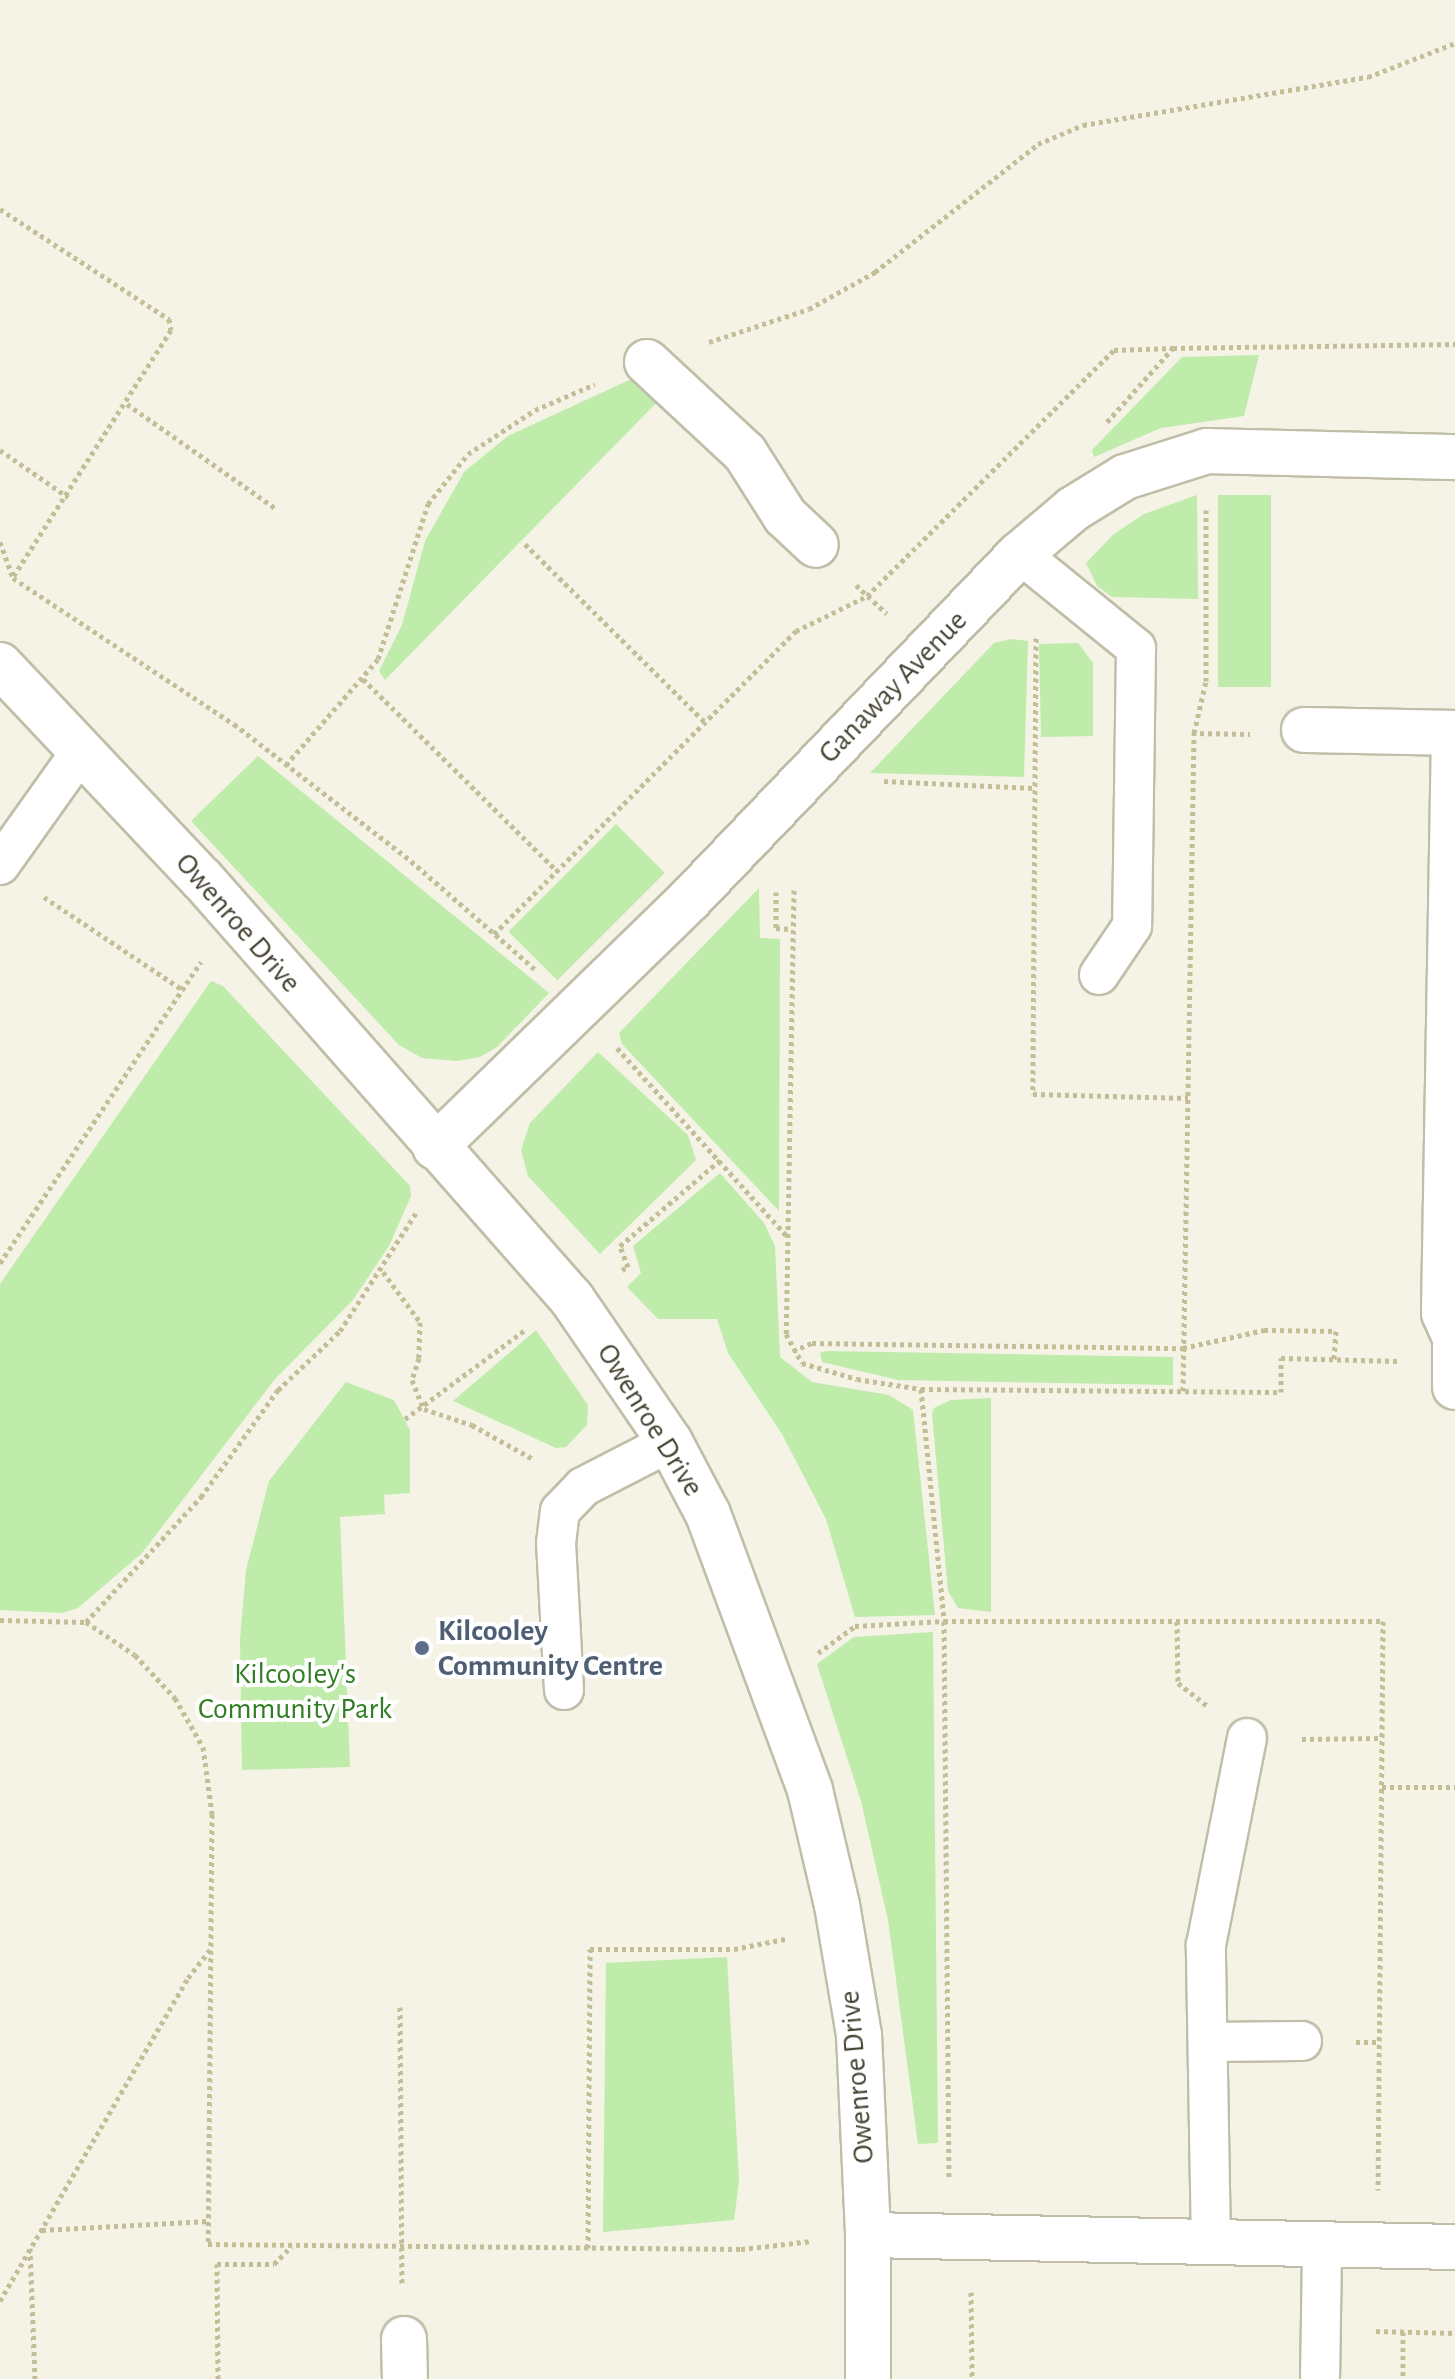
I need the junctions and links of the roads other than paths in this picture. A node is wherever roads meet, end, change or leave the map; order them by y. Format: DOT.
graph roads {
  1 [pos="647,362"];
  2 [pos="1455,457"];
  3 [pos="816,545"];
  4 [pos="1020,554"];
  5 [pos="0,665"];
  6 [pos="1304,730"];
  7 [pos="81,751"];
  8 [pos="0,865"];
  9 [pos="1099,975"];
  10 [pos="441,1154"];
  11 [pos="1455,1338"];
  12 [pos="1455,1344"];
  13 [pos="1455,1363"];
  14 [pos="1455,1387"];
  15 [pos="670,1442"];
  16 [pos="564,1690"];
  17 [pos="1247,1738"];
  18 [pos="1302,2041"];
  19 [pos="1208,2042"];
  20 [pos="868,2235"];
  21 [pos="1211,2244"];
  22 [pos="1322,2245"];
  23 [pos="1455,2247"];
  24 [pos="868,2379"];
  25 [pos="1320,2379"];
  1 -- 3 [label="street"];
  2 -- 4 [label="street, Ganaway Avenue"];
  4 -- 9 [label="lane"];
  4 -- 10 [label="street, Ganaway Avenue"];
  5 -- 7 [label="street, Owenroe Drive"];
  6 -- 11 [label="street"];
  7 -- 8 [label="lane"];
  7 -- 10 [label="street, Owenroe Drive"];
  10 -- 15 [label="street, Owenroe Drive"];
  12 -- 13 [label="street"];
  13 -- 14 [label="street"];
  15 -- 16 [label="lane"];
  15 -- 20 [label="street, Owenroe Drive"];
  17 -- 19 [label="lane"];
  18 -- 19 [label="lane"];
  19 -- 21 [label="lane"];
  20 -- 21 [label="street"];
  20 -- 24 [label="street, Owenroe Drive"];
  21 -- 22 [label="street"];
  22 -- 23 [label="street"];
  22 -- 25 [label="lane"];
}
